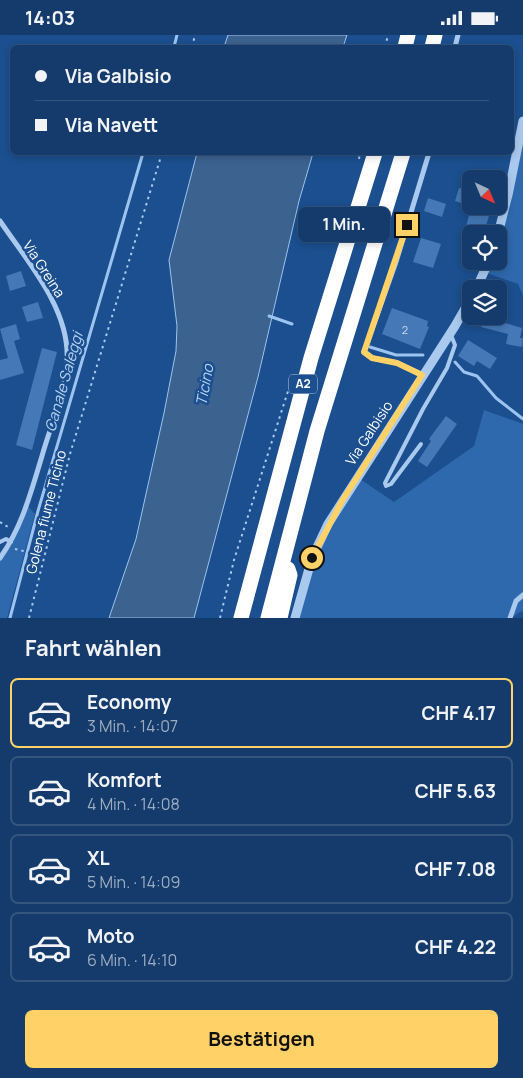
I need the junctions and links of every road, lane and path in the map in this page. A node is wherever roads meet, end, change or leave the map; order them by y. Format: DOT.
graph roads {
  1 [pos="523,121"];
  2 [pos="161,155"];
  3 [pos="374,155"];
  4 [pos="402,155"];
  5 [pos="428,155"];
  6 [pos="0,221"];
  7 [pos="500,225"];
  8 [pos="462,314"];
  9 [pos="451,333"];
  10 [pos="422,375"];
  11 [pos="421,444"];
  12 [pos="11,541"];
  13 [pos="0,542"];
  14 [pos="22,551"];
  15 [pos="44,556"];
  16 [pos="0,558"];
  17 [pos="284,558"];
  18 [pos="523,595"];
  19 [pos="29,618"];
  20 [pos="241,618"];
  21 [pos="268,618"];
  22 [pos="280,618"];
  23 [pos="295,618"];
  24 [pos="510,618"];
  1 -- 7 [label="street"];
  2 -- 15 [label="path, Golena fiume Ticino"];
  3 -- 20 [label="highway, A2"];
  4 -- 17 [label="highway, A2"];
  5 -- 10 [label="street"];
  6 -- 12 [label="street, Via Greina"];
  8 -- 9 [label="street, Via Galbisio"];
  9 -- 10 [label="street, Via Galbisio"];
  9 -- 11 [label="lane"];
  10 -- 23 [label="street, Via Galbisio"];
  12 -- 13 [label="lane"];
  12 -- 16 [label="street, Via Greina"];
  14 -- 15 [label="path"];
  15 -- 19 [label="path, Golena fiume Ticino"];
  17 -- 21 [label="highway, A2"];
  17 -- 22 [label="highway, A2"];
  18 -- 24 [label="street"];
}
